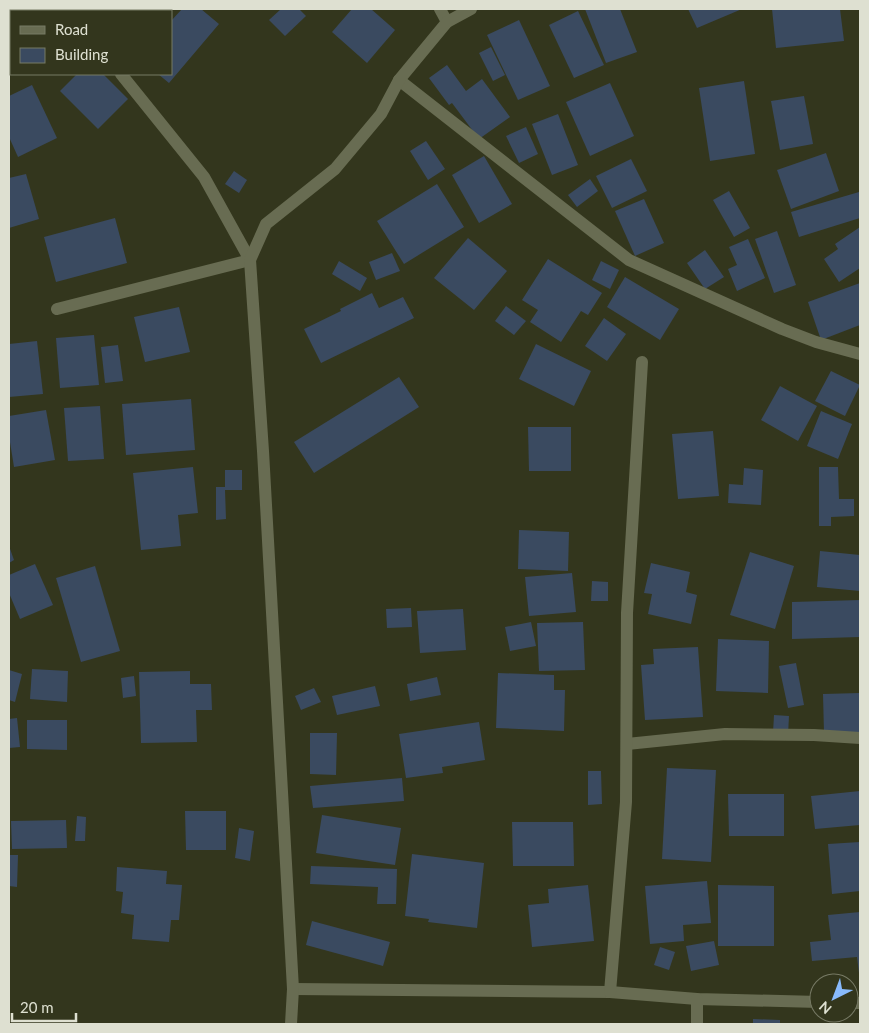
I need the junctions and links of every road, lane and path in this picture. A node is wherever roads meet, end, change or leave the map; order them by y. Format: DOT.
graph roads {
  1 [pos="440,9"];
  2 [pos="471,9"];
  3 [pos="447,22"];
  4 [pos="122,75"];
  5 [pos="399,80"];
  6 [pos="250,260"];
  7 [pos="57,309"];
  8 [pos="860,354"];
  9 [pos="642,362"];
  10 [pos="860,738"];
  11 [pos="626,744"];
  12 [pos="293,989"];
  13 [pos="610,992"];
  14 [pos="697,999"];
  15 [pos="809,1002"];
  16 [pos="291,1024"];
  17 [pos="698,1024"];
  1 -- 3 [label="street"];
  2 -- 3 [label="street"];
  3 -- 5 [label="street"];
  4 -- 6 [label="street"];
  5 -- 6 [label="street"];
  5 -- 8 [label="street"];
  6 -- 7 [label="street"];
  6 -- 12 [label="street"];
  9 -- 11 [label="street"];
  10 -- 11 [label="street"];
  11 -- 13 [label="street"];
  12 -- 13 [label="street"];
  12 -- 16 [label="street"];
  13 -- 14 [label="street"];
  14 -- 15 [label="street"];
  14 -- 17 [label="street"];
}
